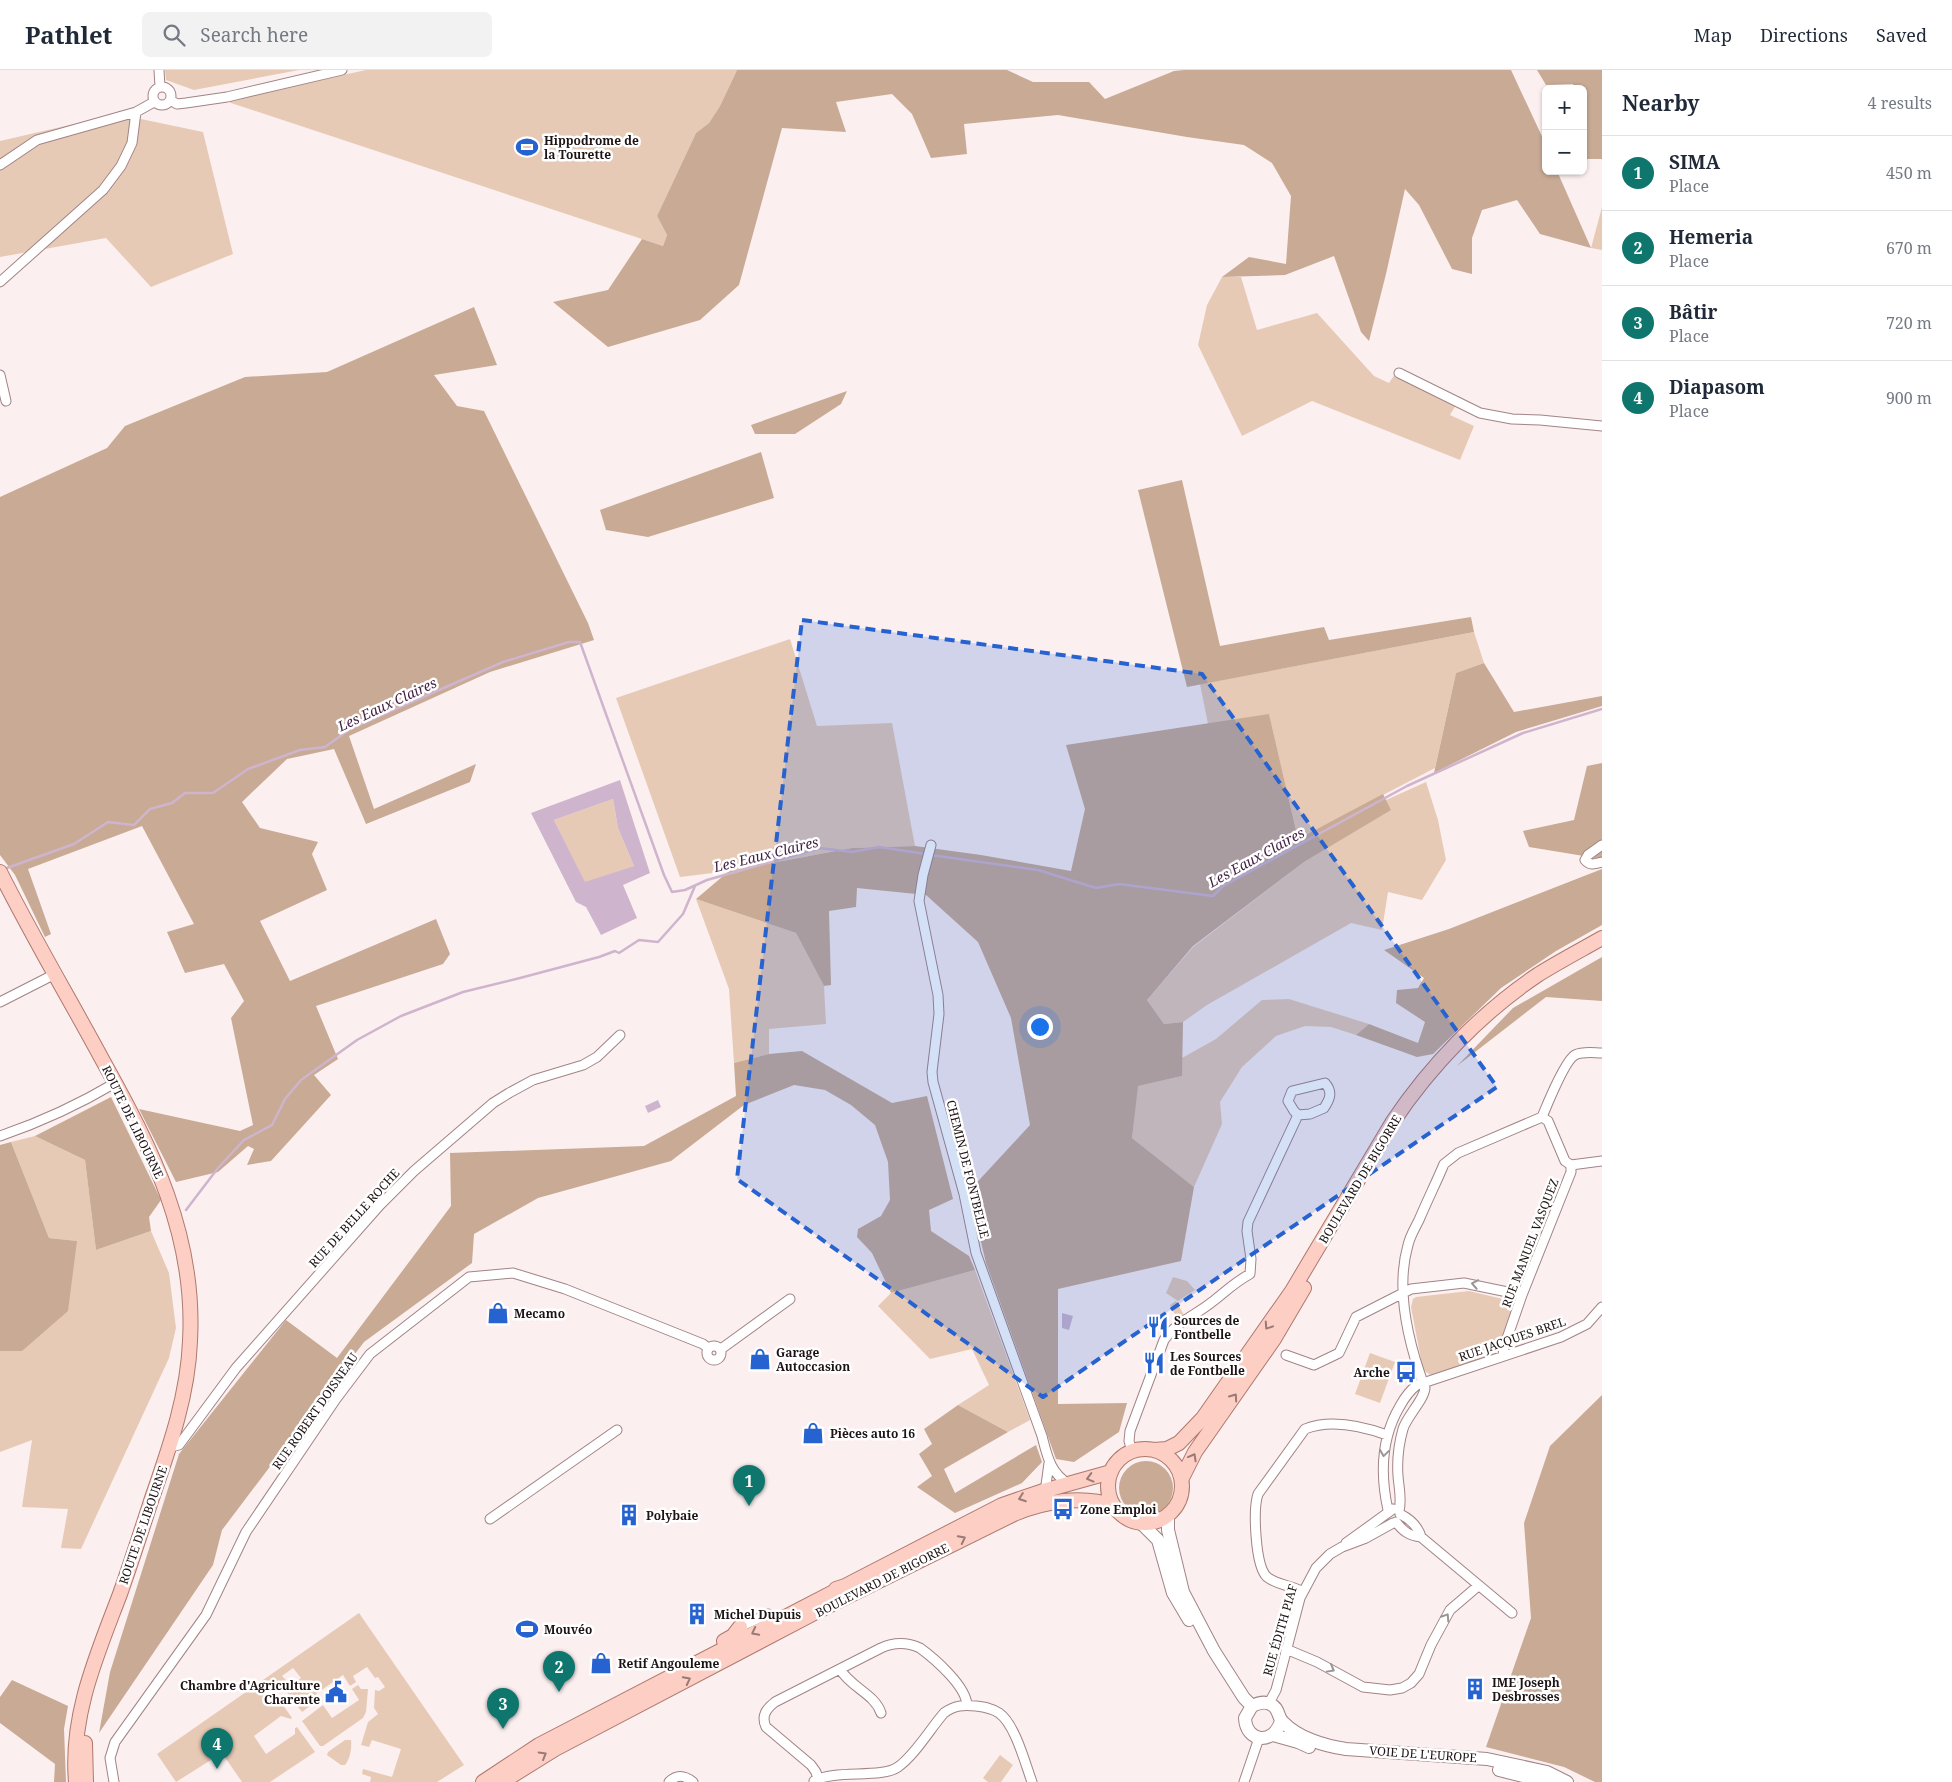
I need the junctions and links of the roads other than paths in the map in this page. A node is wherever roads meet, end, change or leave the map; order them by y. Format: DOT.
graph roads {
  1 [pos="159,70"];
  2 [pos="342,70"];
  3 [pos="160,87"];
  4 [pos="170,100"];
  5 [pos="154,102"];
  6 [pos="136,112"];
  7 [pos="0,165"];
  8 [pos="0,282"];
  9 [pos="1399,373"];
  10 [pos="0,375"];
  11 [pos="6,402"];
  12 [pos="1602,426"];
  13 [pos="1602,845"];
  14 [pos="931,847"];
  15 [pos="1602,862"];
  16 [pos="1,874"];
  17 [pos="1602,938"];
  18 [pos="1602,946"];
  19 [pos="55,974"];
  20 [pos="0,1002"];
  21 [pos="620,1035"];
  22 [pos="1602,1053"];
  23 [pos="115,1083"];
  24 [pos="1298,1115"];
  25 [pos="1542,1116"];
  26 [pos="0,1136"];
  27 [pos="1602,1161"];
  28 [pos="1571,1165"];
  29 [pos="1404,1292"];
  30 [pos="1522,1295"];
  31 [pos="790,1299"];
  32 [pos="1602,1307"];
  33 [pos="708,1348"];
  34 [pos="721,1349"];
  35 [pos="1286,1355"];
  36 [pos="1503,1356"];
  37 [pos="1423,1384"];
  38 [pos="616,1430"];
  39 [pos="1387,1435"];
  40 [pos="170,1446"];
  41 [pos="1154,1450"];
  42 [pos="1132,1451"];
  43 [pos="1049,1463"];
  44 [pos="1111,1472"];
  45 [pos="1182,1478"];
  46 [pos="1068,1484"];
  47 [pos="1043,1491"];
  48 [pos="1114,1506"];
  49 [pos="1388,1512"];
  50 [pos="1168,1514"];
  51 [pos="1397,1517"];
  52 [pos="490,1519"];
  53 [pos="1140,1522"];
  54 [pos="1421,1537"];
  55 [pos="1342,1547"];
  56 [pos="844,1586"];
  57 [pos="1478,1586"];
  58 [pos="1302,1592"];
  59 [pos="119,1594"];
  60 [pos="1512,1613"];
  61 [pos="768,1614"];
  62 [pos="740,1627"];
  63 [pos="1286,1649"];
  64 [pos="1214,1651"];
  65 [pos="840,1670"];
  66 [pos="1269,1703"];
  67 [pos="967,1705"];
  68 [pos="1252,1706"];
  69 [pos="881,1713"];
  70 [pos="1281,1721"];
  71 [pos="567,1730"];
  72 [pos="1273,1735"];
  73 [pos="1259,1738"];
  74 [pos="815,1781"];
  75 [pos="76,1782"];
  76 [pos="86,1782"];
  77 [pos="114,1782"];
  78 [pos="483,1782"];
  79 [pos="502,1782"];
  80 [pos="669,1782"];
  81 [pos="693,1782"];
  82 [pos="1032,1782"];
  83 [pos="1244,1782"];
  84 [pos="1547,1782"];
  85 [pos="1567,1782"];
  1 -- 3 [label="street"];
  2 -- 4 [label="street"];
  3 -- 4 [label="street"];
  3 -- 5 [label="street"];
  4 -- 5 [label="street"];
  5 -- 6 [label="street"];
  6 -- 7 [label="street"];
  6 -- 8 [label="street"];
  9 -- 12 [label="street"];
  10 -- 11 [label="street"];
  13 -- 15 [label="street"];
  14 -- 43 [label="street, CHEMIN DE FONTBELLE"];
  16 -- 19 [label="main road, ROUTE DE LIBOURNE"];
  17 -- 41 [label="main road, BOULEVARD DE BIGORRE, one-way"];
  45 -- 18 [label="main road, BOULEVARD DE BIGORRE, one-way"];
  19 -- 20 [label="street"];
  19 -- 23 [label="main road, ROUTE DE LIBOURNE"];
  21 -- 40 [label="street, RUE DE BELLE ROCHE"];
  22 -- 25 [label="street"];
  23 -- 26 [label="street"];
  23 -- 40 [label="main road, ROUTE DE LIBOURNE"];
  24 -- 24 [label="street"];
  24 -- 42 [label="street"];
  25 -- 28 [label="street"];
  25 -- 29 [label="street"];
  27 -- 28 [label="street"];
  28 -- 30 [label="street, RUE MANUEL VASQUEZ"];
  30 -- 29 [label="street, one-way"];
  29 -- 35 [label="street"];
  29 -- 37 [label="street"];
  30 -- 36 [label="street, RUE MANUEL VASQUEZ"];
  31 -- 34 [label="street"];
  32 -- 36 [label="street, RUE JACQUES BREL"];
  33 -- 34 [label="street"];
  33 -- 34 [label="street"];
  33 -- 77 [label="street, RUE ROBERT DOISNEAU"];
  36 -- 37 [label="street, RUE JACQUES BREL"];
  37 -- 39 [label="street, RUE JACQUES BREL"];
  37 -- 51 [label="street"];
  38 -- 52 [label="street"];
  39 -- 49 [label="street, RUE JACQUES BREL, one-way"];
  39 -- 58 [label="street"];
  40 -- 59 [label="main road, ROUTE DE LIBOURNE"];
  41 -- 42 [label="main road"];
  41 -- 45 [label="main road"];
  42 -- 44 [label="main road"];
  43 -- 46 [label="street, CHEMIN DE FONTBELLE"];
  43 -- 47 [label="street"];
  44 -- 46 [label="main road, one-way"];
  44 -- 48 [label="main road"];
  45 -- 50 [label="main road"];
  46 -- 47 [label="main road"];
  47 -- 56 [label="main road, one-way"];
  48 -- 53 [label="main road"];
  79 -- 48 [label="main road, BOULEVARD DE BIGORRE, one-way"];
  49 -- 51 [label="street"];
  49 -- 55 [label="street, RUE ÉDITH PIAF"];
  50 -- 53 [label="main road"];
  50 -- 64 [label="main road"];
  51 -- 54 [label="street"];
  51 -- 54 [label="street"];
  51 -- 55 [label="street, RUE ÉDITH PIAF"];
  53 -- 64 [label="main road"];
  54 -- 57 [label="street"];
  55 -- 58 [label="street, RUE ÉDITH PIAF"];
  56 -- 61 [label="main road"];
  56 -- 71 [label="main road, BOULEVARD DE BIGORRE, one-way"];
  57 -- 60 [label="street"];
  63 -- 57 [label="street, one-way"];
  58 -- 63 [label="street, RUE ÉDITH PIAF"];
  59 -- 75 [label="main road"];
  59 -- 76 [label="main road"];
  61 -- 62 [label="street"];
  62 -- 71 [label="main road"];
  63 -- 66 [label="street, RUE ÉDITH PIAF"];
  64 -- 68 [label="main road"];
  65 -- 67 [label="street"];
  65 -- 69 [label="street"];
  65 -- 74 [label="street"];
  66 -- 68 [label="main road"];
  66 -- 70 [label="main road, VOIE DE L'EUROPE"];
  67 -- 74 [label="street"];
  67 -- 82 [label="street"];
  68 -- 73 [label="main road"];
  70 -- 72 [label="main road"];
  70 -- 85 [label="main road, VOIE DE L'EUROPE"];
  71 -- 78 [label="main road, BOULEVARD DE BIGORRE"];
  72 -- 73 [label="main road, VOIE DE L'EUROPE"];
  72 -- 84 [label="main road, VOIE DE L'EUROPE"];
  73 -- 83 [label="street"];
  80 -- 81 [label="street"];
}
